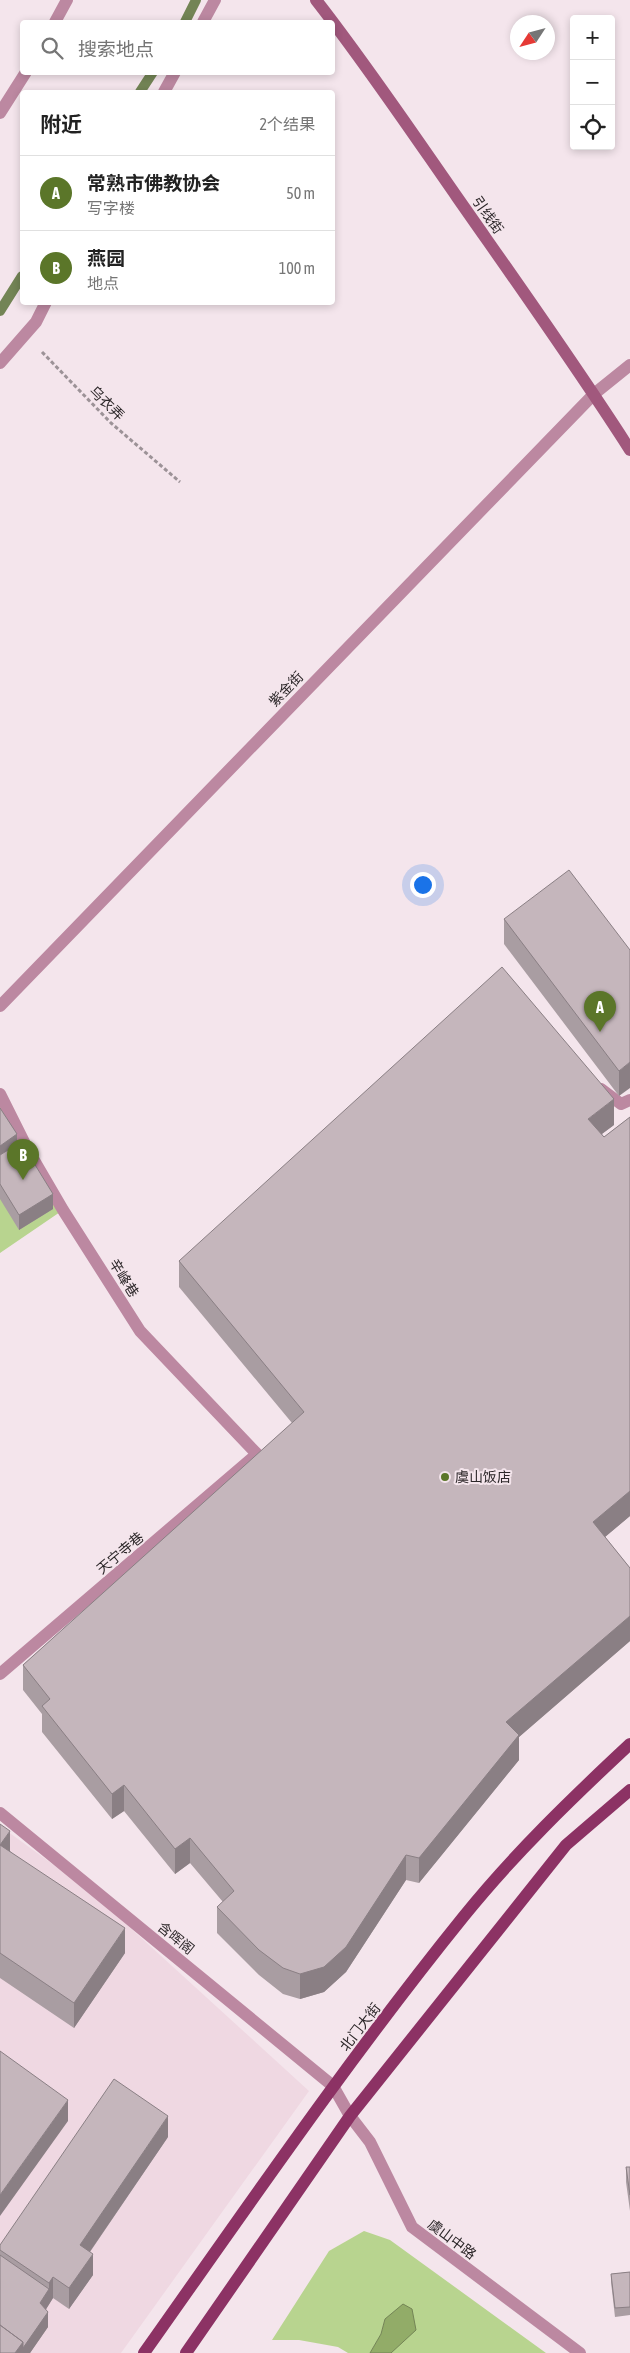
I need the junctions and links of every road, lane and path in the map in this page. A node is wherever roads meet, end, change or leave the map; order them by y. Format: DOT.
graph roads {
  1 [pos="67,0"];
  2 [pos="215,0"];
  3 [pos="318,1"];
  4 [pos="56,20"];
  5 [pos="204,20"];
  6 [pos="332,20"];
  7 [pos="335,24"];
  8 [pos="24,75"];
  9 [pos="173,75"];
  10 [pos="165,90"];
  11 [pos="0,113"];
  12 [pos="44,305"];
  13 [pos="25,334"];
  14 [pos="0,363"];
  15 [pos="630,365"];
  16 [pos="594,394"];
  17 [pos="630,450"];
  18 [pos="180,482"];
  19 [pos="0,1006"];
  20 [pos="590,1076"];
  21 [pos="0,1094"];
  22 [pos="630,1100"];
  23 [pos="257,1454"];
  24 [pos="0,1674"];
  25 [pos="630,1744"];
  26 [pos="630,1790"];
  27 [pos="0,1813"];
  28 [pos="333,2086"];
  29 [pos="350,2116"];
  30 [pos="144,2353"];
  31 [pos="186,2353"];
  32 [pos="580,2353"];
  1 -- 4 [label="street"];
  2 -- 5 [label="street"];
  3 -- 6 [label="street, 引线街"];
  7 -- 16 [label="street, 引线街"];
  8 -- 11 [label="street"];
  9 -- 10 [label="street"];
  12 -- 13 [label="street"];
  13 -- 14 [label="street"];
  13 -- 18 [label="path, 乌衣弄"];
  15 -- 16 [label="street, 紫金街"];
  16 -- 17 [label="street, 引线街"];
  16 -- 19 [label="street, 紫金街"];
  20 -- 22 [label="street"];
  21 -- 23 [label="street, 辛峰巷"];
  23 -- 24 [label="street, 天宁寺巷"];
  25 -- 28 [label="main road, 北门大街"];
  26 -- 29 [label="main road"];
  27 -- 28 [label="street, 含晖阁"];
  28 -- 29 [label="street, 虞山中路"];
  28 -- 30 [label="main road, 北门大街"];
  29 -- 31 [label="main road"];
  29 -- 32 [label="street, 虞山中路"];
}
